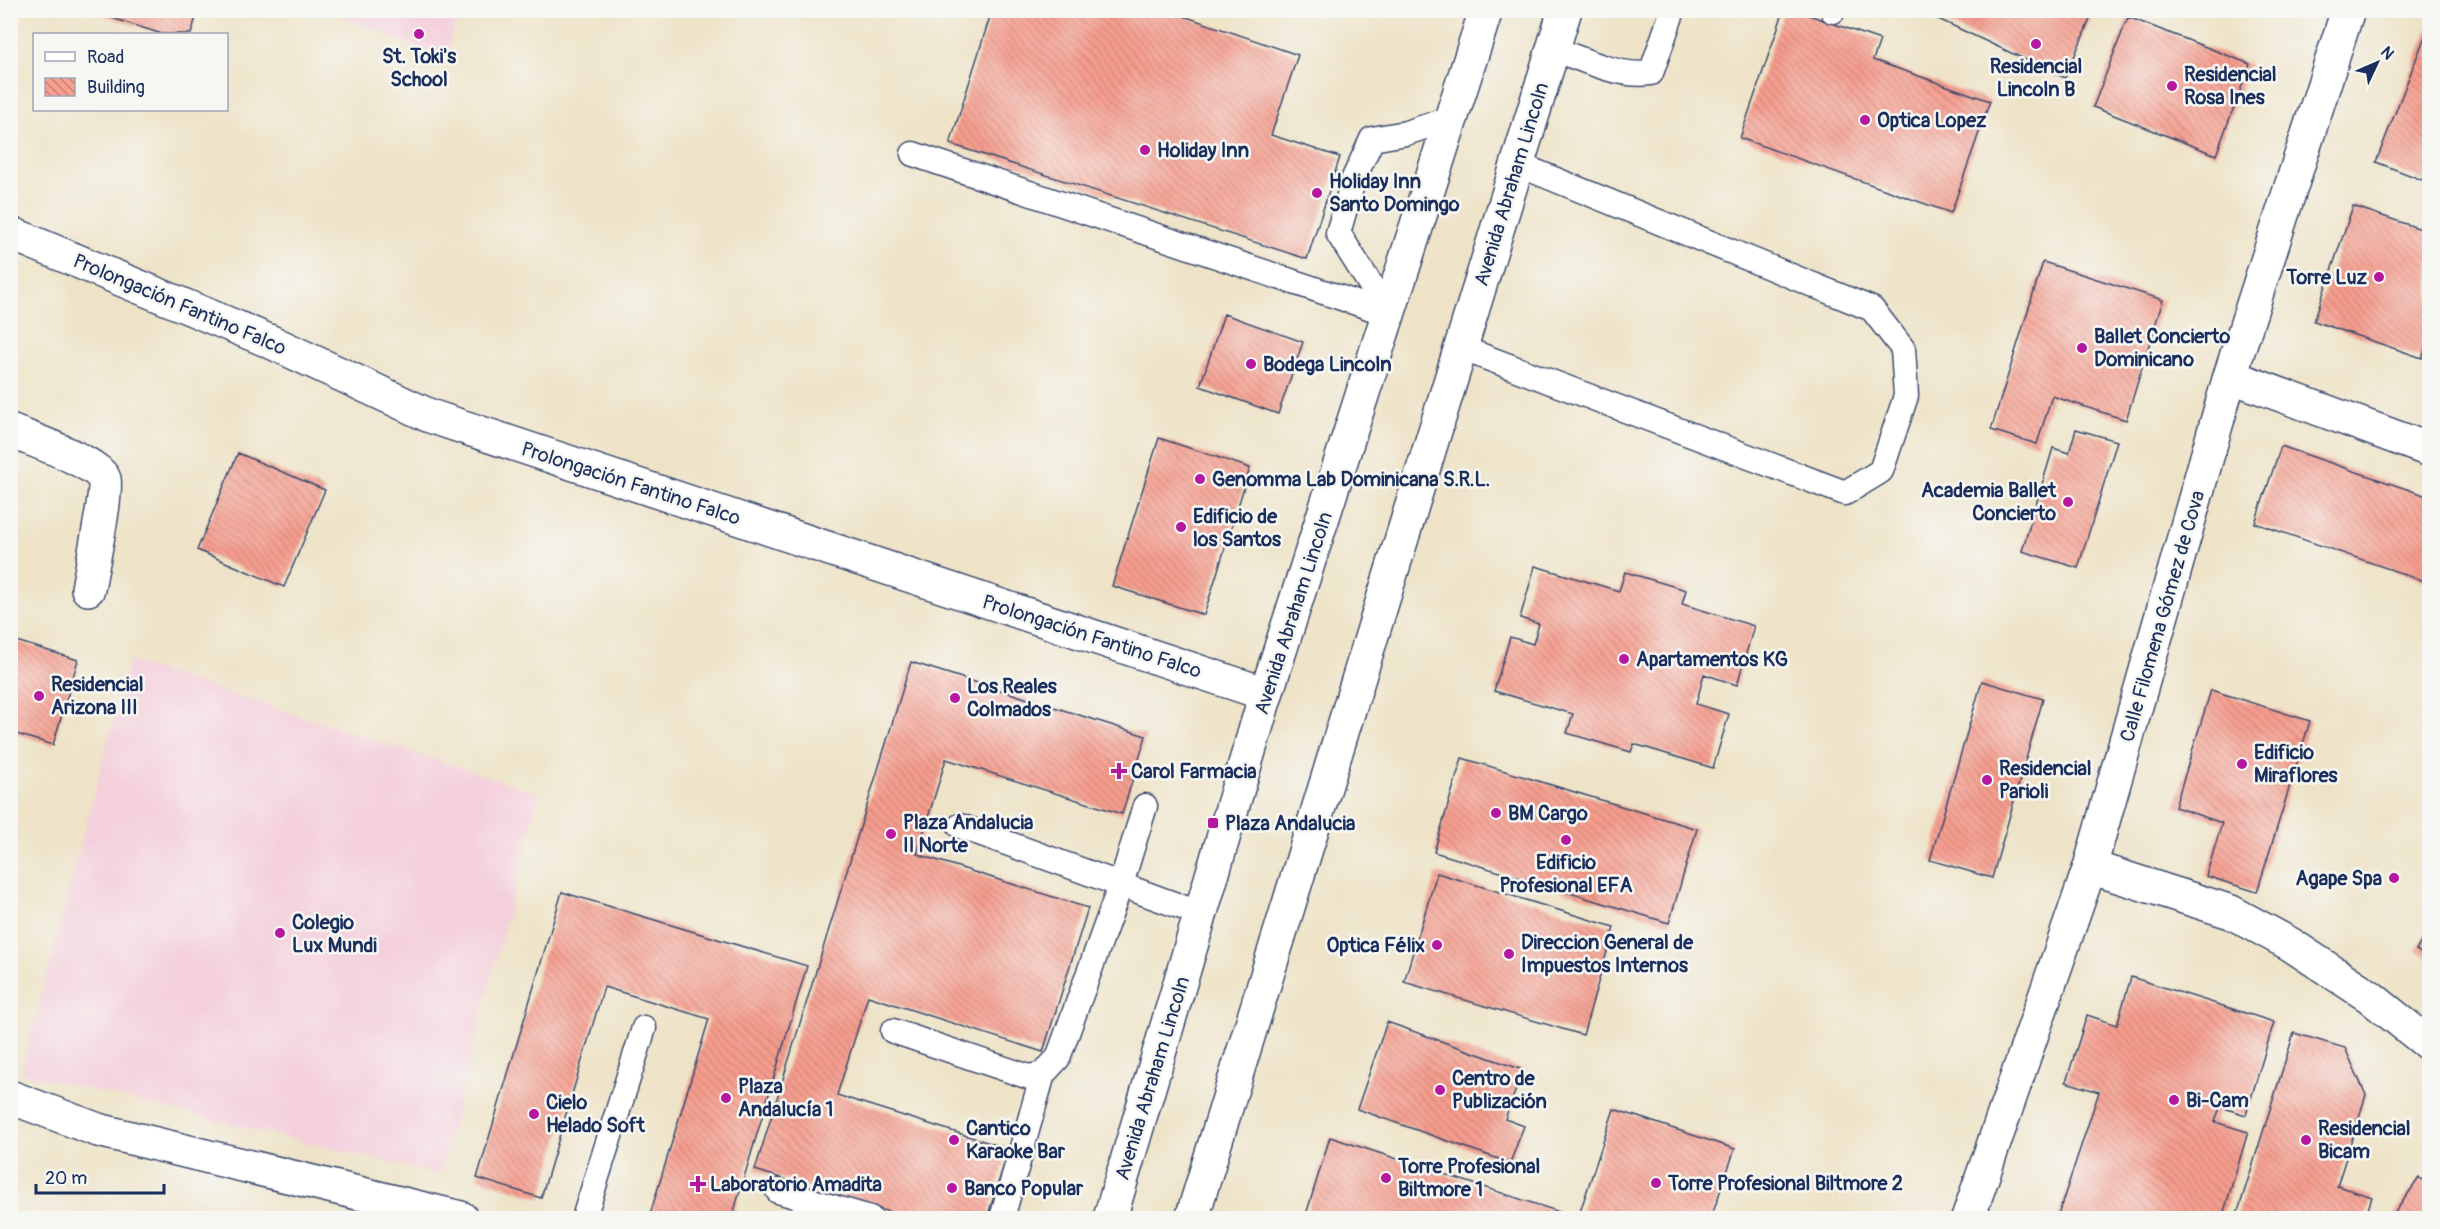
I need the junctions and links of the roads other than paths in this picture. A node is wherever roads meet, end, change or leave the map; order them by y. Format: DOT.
graph roads {
  1 [pos="1486,10"];
  2 [pos="1565,10"];
  3 [pos="1673,10"];
  4 [pos="2348,10"];
  5 [pos="1553,49"];
  6 [pos="1452,118"];
  7 [pos="913,154"];
  8 [pos="1517,164"];
  9 [pos="10,233"];
  10 [pos="1389,314"];
  11 [pos="1461,348"];
  12 [pos="2230,376"];
  13 [pos="10,430"];
  14 [pos="2430,450"];
  15 [pos="88,589"];
  16 [pos="1266,694"];
  17 [pos="1145,806"];
  18 [pos="960,826"];
  19 [pos="2090,867"];
  20 [pos="1121,884"];
  21 [pos="1201,914"];
  22 [pos="644,1028"];
  23 [pos="893,1031"];
  24 [pos="2430,1045"];
  25 [pos="1043,1074"];
  26 [pos="10,1097"];
  27 [pos="778,1191"];
  28 [pos="461,1218"];
  29 [pos="584,1218"];
  30 [pos="870,1218"];
  31 [pos="1002,1218"];
  32 [pos="1110,1218"];
  33 [pos="1192,1218"];
  34 [pos="1968,1218"];
  1 -- 6 [label="street, Avenida Abraham Lincoln"];
  2 -- 5 [label="street, Avenida Abraham Lincoln"];
  3 -- 5 [label="lane"];
  4 -- 12 [label="street, Calle Filomena Gómez de Cova"];
  5 -- 8 [label="street, Avenida Abraham Lincoln"];
  6 -- 10 [label="street, Avenida Abraham Lincoln"];
  6 -- 10 [label="lane"];
  7 -- 10 [label="lane"];
  8 -- 11 [label="street, Avenida Abraham Lincoln"];
  8 -- 11 [label="lane"];
  9 -- 16 [label="street, Prolongación Fantino Falco"];
  10 -- 16 [label="street, Avenida Abraham Lincoln"];
  11 -- 33 [label="street, Avenida Abraham Lincoln"];
  12 -- 14 [label="street"];
  12 -- 19 [label="street, Calle Filomena Gómez de Cova"];
  13 -- 15 [label="street"];
  16 -- 21 [label="street, Avenida Abraham Lincoln"];
  17 -- 20 [label="lane"];
  18 -- 20 [label="lane"];
  19 -- 24 [label="street"];
  19 -- 34 [label="street, Calle Filomena Gómez de Cova"];
  20 -- 21 [label="lane"];
  20 -- 25 [label="lane"];
  21 -- 32 [label="street, Avenida Abraham Lincoln"];
  22 -- 29 [label="lane"];
  23 -- 25 [label="lane"];
  25 -- 31 [label="lane"];
  26 -- 28 [label="street"];
  27 -- 30 [label="lane"];
}
